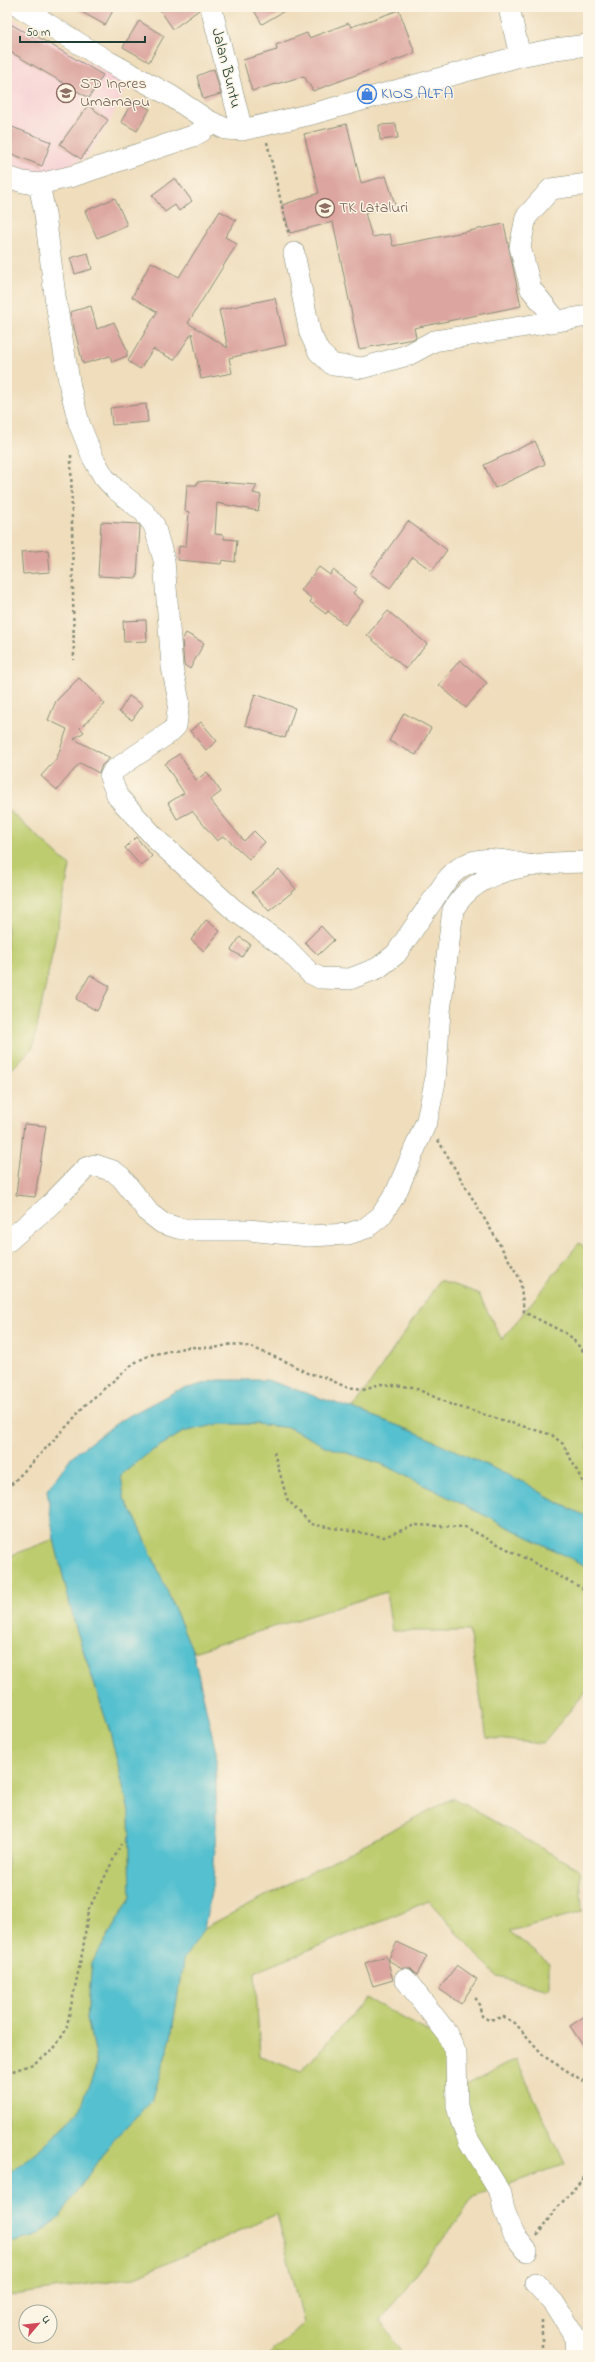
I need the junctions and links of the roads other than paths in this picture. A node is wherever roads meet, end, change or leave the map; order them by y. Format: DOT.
graph roads {
  1 [pos="20,7"];
  2 [pos="211,7"];
  3 [pos="510,8"];
  4 [pos="588,45"];
  5 [pos="520,56"];
  6 [pos="207,120"];
  7 [pos="242,130"];
  8 [pos="7,177"];
  9 [pos="39,184"];
  10 [pos="588,184"];
  11 [pos="294,253"];
  12 [pos="588,316"];
  13 [pos="557,322"];
  14 [pos="588,862"];
  15 [pos="532,866"];
  16 [pos="7,1242"];
  17 [pos="405,1979"];
  18 [pos="527,2251"];
  19 [pos="536,2283"];
  20 [pos="577,2355"];
  1 -- 6 [label="street"];
  2 -- 7 [label="street, Jalan Buntu"];
  3 -- 5 [label="street"];
  4 -- 5 [label="street"];
  5 -- 7 [label="street"];
  6 -- 7 [label="street"];
  6 -- 9 [label="street"];
  8 -- 9 [label="street"];
  9 -- 15 [label="street"];
  10 -- 13 [label="street"];
  11 -- 13 [label="street"];
  12 -- 13 [label="street"];
  14 -- 15 [label="street"];
  15 -- 16 [label="street"];
  17 -- 18 [label="street"];
  19 -- 20 [label="street"];
}
